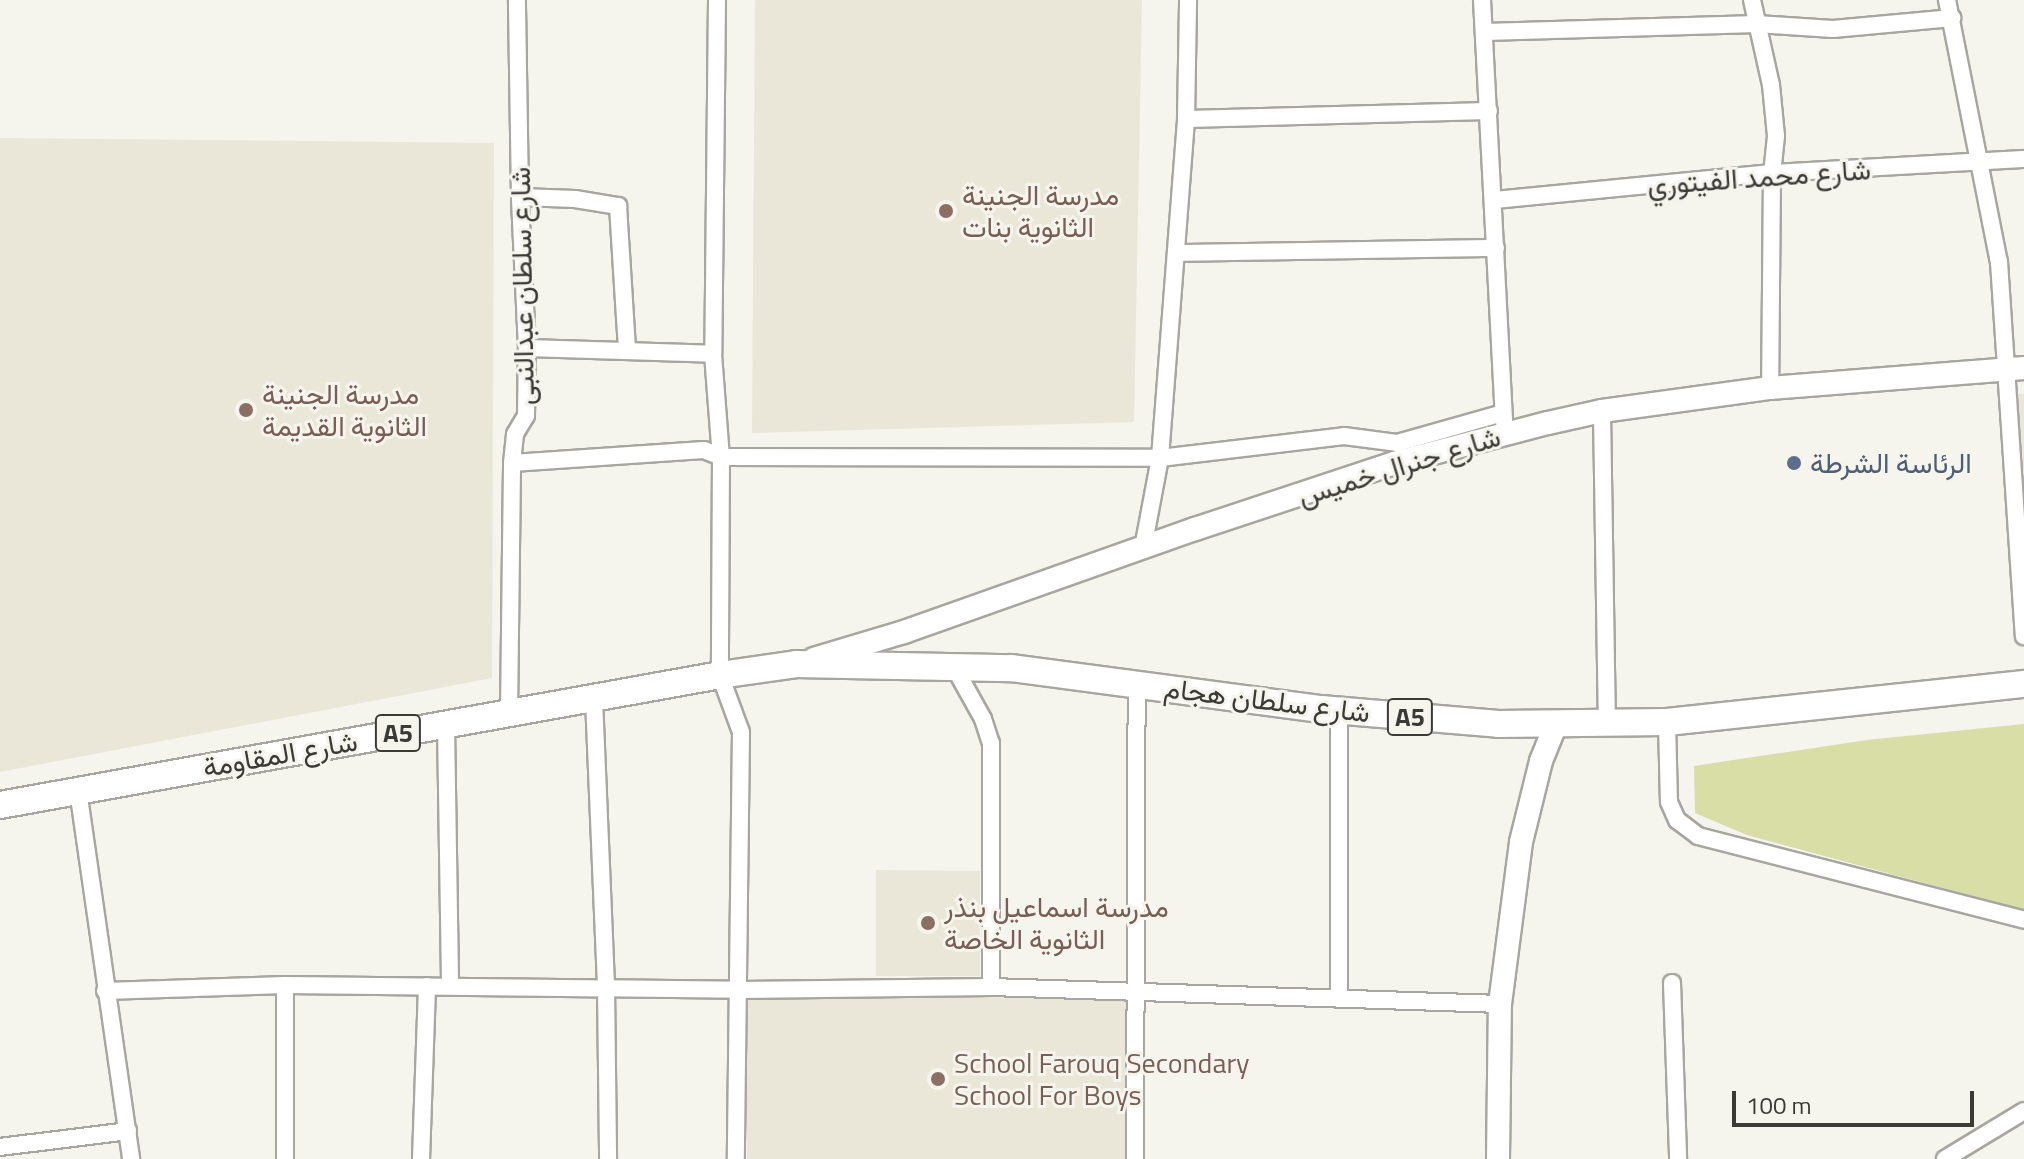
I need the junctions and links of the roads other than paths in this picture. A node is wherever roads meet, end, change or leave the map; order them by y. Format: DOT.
graph roads {
  1 [pos="517,0"];
  2 [pos="717,0"];
  3 [pos="1188,0"];
  4 [pos="1482,0"];
  5 [pos="1752,0"];
  6 [pos="1947,0"];
  7 [pos="1952,18"];
  8 [pos="1757,24"];
  9 [pos="1485,32"];
  10 [pos="1489,111"];
  11 [pos="1186,119"];
  12 [pos="2024,159"];
  13 [pos="1981,162"];
  14 [pos="1772,173"];
  15 [pos="520,197"];
  16 [pos="1495,200"];
  17 [pos="1496,248"];
  18 [pos="1177,253"];
  19 [pos="527,348"];
  20 [pos="627,350"];
  21 [pos="713,354"];
  22 [pos="2016,368"];
  23 [pos="1770,388"];
  24 [pos="1602,411"];
  25 [pos="1505,423"];
  26 [pos="721,457"];
  27 [pos="1160,458"];
  28 [pos="512,463"];
  29 [pos="1143,548"];
  30 [pos="2024,636"];
  31 [pos="796,664"];
  32 [pos="953,665"];
  33 [pos="720,675"];
  34 [pos="1137,683"];
  35 [pos="2024,684"];
  36 [pos="594,699"];
  37 [pos="1339,710"];
  38 [pos="509,713"];
  39 [pos="1667,722"];
  40 [pos="1607,723"];
  41 [pos="1556,724"];
  42 [pos="446,725"];
  43 [pos="78,790"];
  44 [pos="0,805"];
  45 [pos="2024,920"];
  46 [pos="1672,983"];
  47 [pos="285,985"];
  48 [pos="427,986"];
  49 [pos="450,986"];
  50 [pos="606,987"];
  51 [pos="991,987"];
  52 [pos="740,990"];
  53 [pos="105,991"];
  54 [pos="1138,992"];
  55 [pos="1339,999"];
  56 [pos="1500,1004"];
  57 [pos="2024,1111"];
  58 [pos="128,1131"];
  59 [pos="0,1147"];
  60 [pos="131,1159"];
  61 [pos="285,1159"];
  62 [pos="421,1159"];
  63 [pos="608,1159"];
  64 [pos="736,1159"];
  65 [pos="1135,1159"];
  66 [pos="1498,1159"];
  67 [pos="1678,1159"];
  68 [pos="1945,1159"];
  1 -- 15 [label="street, شارع سلطان عبدالنبى"];
  2 -- 21 [label="street"];
  3 -- 11 [label="street"];
  4 -- 9 [label="street"];
  5 -- 8 [label="street"];
  6 -- 7 [label="street"];
  7 -- 8 [label="street"];
  7 -- 13 [label="street"];
  8 -- 9 [label="street"];
  8 -- 14 [label="street"];
  9 -- 10 [label="street"];
  10 -- 11 [label="street"];
  10 -- 16 [label="street"];
  11 -- 18 [label="street"];
  12 -- 13 [label="street, شارع محمد الفيتوري"];
  13 -- 14 [label="street, شارع محمد الفيتوري"];
  13 -- 22 [label="street"];
  14 -- 16 [label="street, شارع محمد الفيتوري"];
  14 -- 23 [label="street"];
  15 -- 19 [label="street, شارع سلطان عبدالنبى"];
  15 -- 20 [label="street"];
  16 -- 17 [label="street"];
  17 -- 18 [label="street"];
  17 -- 25 [label="street"];
  18 -- 27 [label="street"];
  19 -- 20 [label="street"];
  19 -- 28 [label="street, شارع سلطان عبدالنبى"];
  20 -- 21 [label="street"];
  21 -- 26 [label="street"];
  22 -- 23 [label="main road, شارع جنرال خميس / A5"];
  22 -- 30 [label="street"];
  23 -- 24 [label="main road, شارع جنرال خميس / A5"];
  24 -- 25 [label="main road, شارع جنرال خميس / A5"];
  24 -- 40 [label="street"];
  25 -- 27 [label="street"];
  25 -- 29 [label="main road, شارع جنرال خميس / A5"];
  26 -- 27 [label="street"];
  26 -- 28 [label="street"];
  26 -- 33 [label="street"];
  27 -- 29 [label="street"];
  28 -- 38 [label="street, شارع سلطان عبدالنبى"];
  29 -- 31 [label="main road, شارع جنرال خميس / A5"];
  31 -- 32 [label="highway, شارع سلطان هجام / A5"];
  31 -- 33 [label="highway, شارع المقاومة / A5"];
  32 -- 34 [label="highway, شارع سلطان هجام / A5"];
  32 -- 51 [label="street"];
  33 -- 36 [label="highway, شارع المقاومة / A5"];
  33 -- 52 [label="street"];
  34 -- 37 [label="highway, شارع سلطان هجام / A5"];
  34 -- 54 [label="street"];
  35 -- 39 [label="highway, شارع سلطان هجام / A5"];
  36 -- 38 [label="highway, شارع المقاومة / A5"];
  36 -- 50 [label="street"];
  37 -- 41 [label="highway, شارع سلطان هجام / A5"];
  37 -- 55 [label="street"];
  38 -- 42 [label="highway, شارع المقاومة / A5"];
  39 -- 40 [label="highway, شارع سلطان هجام / A5"];
  39 -- 45 [label="street"];
  40 -- 41 [label="highway, شارع سلطان هجام / A5"];
  41 -- 56 [label="main road"];
  42 -- 43 [label="highway, شارع المقاومة / A5"];
  42 -- 49 [label="street"];
  43 -- 44 [label="highway, شارع المقاومة / A5"];
  43 -- 53 [label="street"];
  46 -- 67 [label="street"];
  47 -- 48 [label="street"];
  47 -- 53 [label="street"];
  47 -- 61 [label="street"];
  48 -- 49 [label="street"];
  48 -- 62 [label="street"];
  49 -- 50 [label="street"];
  50 -- 52 [label="street"];
  50 -- 63 [label="street"];
  51 -- 52 [label="street"];
  51 -- 54 [label="street"];
  52 -- 64 [label="street"];
  53 -- 58 [label="street"];
  54 -- 55 [label="street"];
  54 -- 65 [label="street"];
  55 -- 56 [label="street"];
  56 -- 66 [label="main road"];
  57 -- 68 [label="street"];
  58 -- 59 [label="street"];
  58 -- 60 [label="street"];
}
